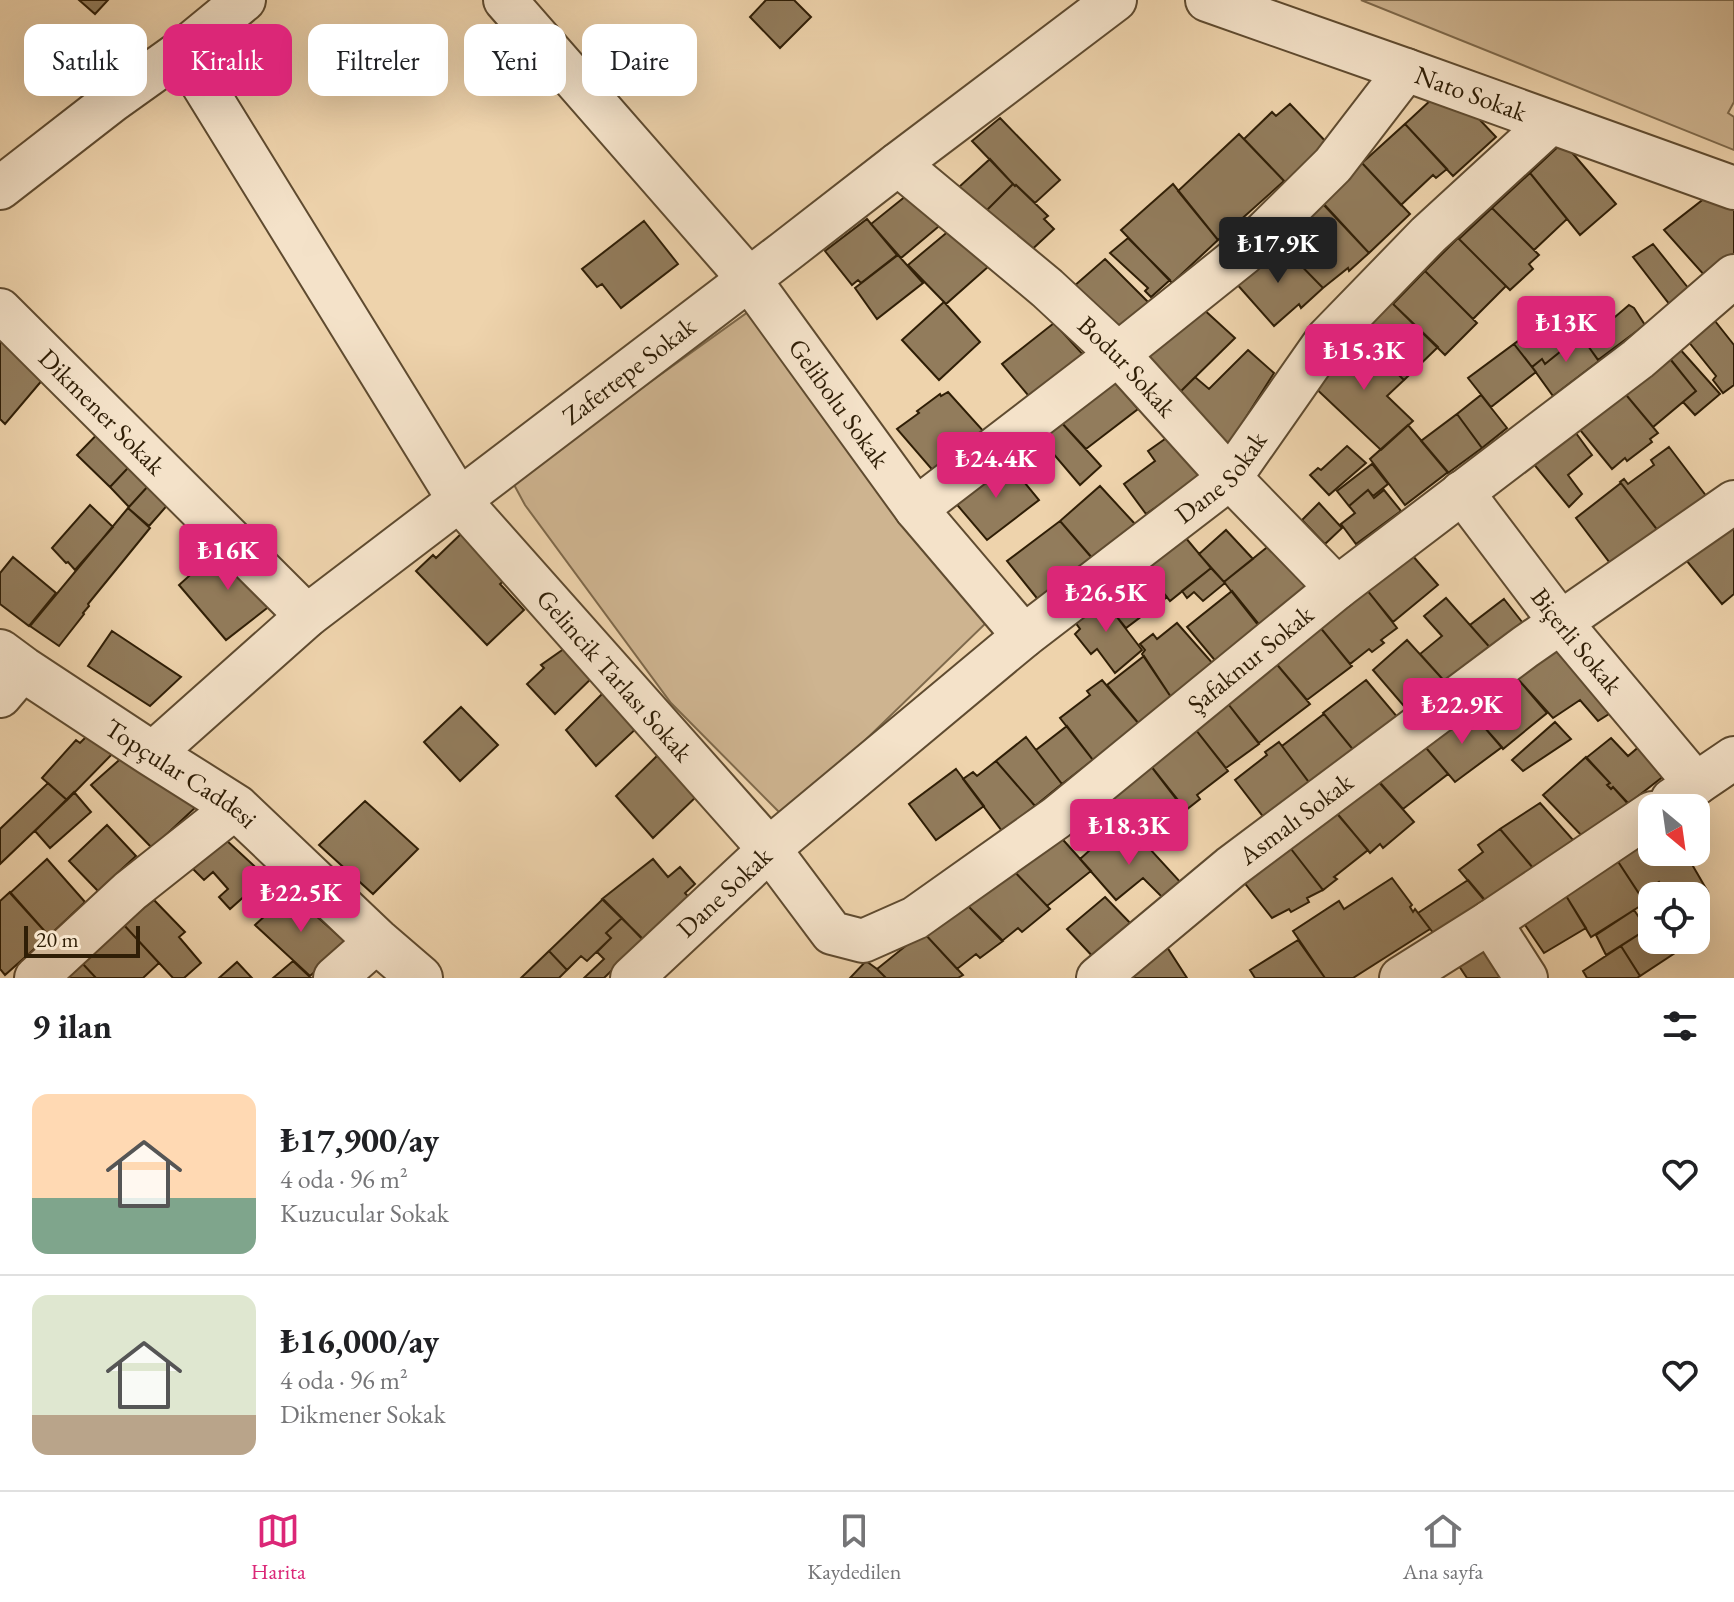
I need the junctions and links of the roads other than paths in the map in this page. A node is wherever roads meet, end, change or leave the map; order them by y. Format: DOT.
graph roads {
  1 [pos="244,0"];
  2 [pos="505,0"];
  3 [pos="1115,0"];
  4 [pos="1207,0"];
  5 [pos="215,24"];
  6 [pos="163,65"];
  7 [pos="1406,70"];
  8 [pos="210,96"];
  9 [pos="1550,123"];
  10 [pos="898,164"];
  11 [pos="0,188"];
  12 [pos="1734,188"];
  13 [pos="1734,276"];
  14 [pos="749,279"];
  15 [pos="0,310"];
  16 [pos="1118,354"];
  17 [pos="1230,478"];
  18 [pos="1462,492"];
  19 [pos="459,500"];
  20 [pos="1734,502"];
  21 [pos="916,509"];
  22 [pos="1337,588"];
  23 [pos="307,616"];
  24 [pos="1561,623"];
  25 [pos="1024,636"];
  26 [pos="8,672"];
  27 [pos="152,754"];
  28 [pos="1734,758"];
  29 [pos="1696,784"];
  30 [pos="1681,794"];
  31 [pos="236,807"];
  32 [pos="1638,822"];
  33 [pos="770,850"];
  34 [pos="1490,922"];
  35 [pos="377,941"];
  36 [pos="36,978"];
  37 [pos="335,978"];
  38 [pos="420,978"];
  39 [pos="632,978"];
  40 [pos="1098,978"];
  41 [pos="1401,978"];
  42 [pos="1526,978"];
  1 -- 5 [label="street"];
  2 -- 14 [label="street, Gelibolu Sokak"];
  3 -- 10 [label="street, Zafertepe Sokak"];
  4 -- 7 [label="street, Nato Sokak"];
  6 -- 11 [label="street"];
  7 -- 9 [label="street, Nato Sokak"];
  7 -- 16 [label="street"];
  8 -- 19 [label="street, Gelincik Tarlası Sokak"];
  9 -- 12 [label="street, Nato Sokak"];
  9 -- 17 [label="street, Dane Sokak"];
  10 -- 14 [label="street, Zafertepe Sokak"];
  10 -- 16 [label="street, Bodur Sokak"];
  13 -- 18 [label="street, Şafaknur Sokak"];
  14 -- 19 [label="street, Zafertepe Sokak"];
  14 -- 21 [label="street, Gelibolu Sokak"];
  15 -- 23 [label="street, Dikmener Sokak"];
  16 -- 17 [label="street, Bodur Sokak"];
  16 -- 21 [label="street"];
  17 -- 22 [label="street, Bodur Sokak"];
  17 -- 25 [label="street, Dane Sokak"];
  18 -- 22 [label="street, Şafaknur Sokak"];
  18 -- 24 [label="street, Biçerli Sokak"];
  19 -- 23 [label="street, Zafertepe Sokak"];
  19 -- 33 [label="street, Gelincik Tarlası Sokak"];
  20 -- 24 [label="street, Asmalı Sokak"];
  21 -- 25 [label="street, Gelibolu Sokak"];
  22 -- 33 [label="street, Şafaknur Sokak"];
  23 -- 27 [label="street, Zafertepe Sokak"];
  24 -- 29 [label="street, Biçerli Sokak"];
  24 -- 40 [label="street, Asmalı Sokak"];
  25 -- 33 [label="street, Dane Sokak"];
  26 -- 27 [label="street, Topçular Caddesi"];
  27 -- 31 [label="street, Topçular Caddesi"];
  28 -- 29 [label="street"];
  29 -- 30 [label="street"];
  31 -- 35 [label="street, Topçular Caddesi"];
  31 -- 36 [label="street"];
  32 -- 34 [label="street"];
  33 -- 39 [label="street, Dane Sokak"];
  34 -- 41 [label="street"];
  34 -- 42 [label="street"];
  35 -- 37 [label="street"];
  35 -- 38 [label="street, Topçular Caddesi"];
}
